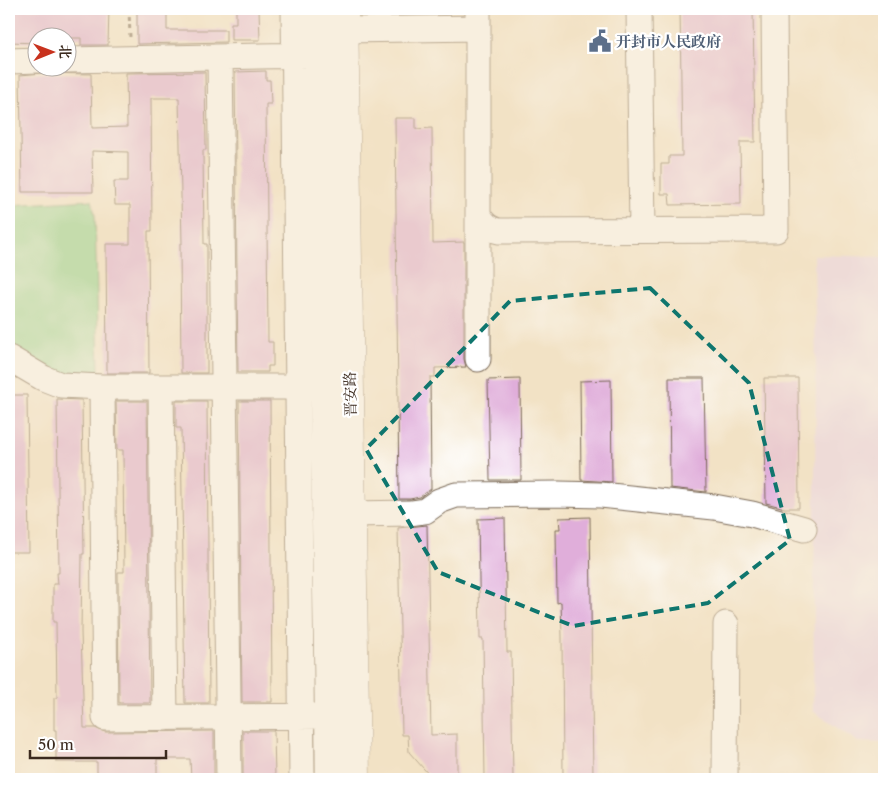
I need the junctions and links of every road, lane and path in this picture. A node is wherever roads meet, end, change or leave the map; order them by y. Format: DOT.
graph roads {
  1 [pos="129,9"];
  2 [pos="294,9"];
  3 [pos="318,9"];
  4 [pos="639,9"];
  5 [pos="774,9"];
  6 [pos="478,18"];
  7 [pos="344,19"];
  8 [pos="307,55"];
  9 [pos="220,56"];
  10 [pos="130,58"];
  11 [pos="28,60"];
  12 [pos="78,60"];
  13 [pos="9,61"];
  14 [pos="478,215"];
  15 [pos="642,230"];
  16 [pos="9,358"];
  17 [pos="478,359"];
  18 [pos="102,387"];
  19 [pos="162,387"];
  20 [pos="224,387"];
  21 [pos="311,387"];
  22 [pos="352,514"];
  23 [pos="804,529"];
  24 [pos="726,624"];
  25 [pos="302,716"];
  26 [pos="329,716"];
  27 [pos="228,717"];
  28 [pos="165,718"];
  29 [pos="229,779"];
  30 [pos="302,779"];
  31 [pos="330,779"];
  32 [pos="356,779"];
  33 [pos="725,779"];
  1 -- 10 [label="path"];
  2 -- 8 [label="street"];
  3 -- 8 [label="main road, 晋安路"];
  4 -- 15 [label="street"];
  5 -- 15 [label="street"];
  6 -- 7 [label="street"];
  6 -- 14 [label="street"];
  7 -- 22 [label="main road, 晋安路"];
  8 -- 9 [label="street"];
  8 -- 21 [label="main road, 晋安路"];
  9 -- 10 [label="street"];
  9 -- 20 [label="street"];
  10 -- 12 [label="street"];
  11 -- 13 [label="street"];
  14 -- 15 [label="street"];
  14 -- 17 [label="street"];
  16 -- 18 [label="street"];
  18 -- 19 [label="street"];
  18 -- 28 [label="street"];
  19 -- 20 [label="street"];
  19 -- 28 [label="street"];
  20 -- 21 [label="street"];
  20 -- 27 [label="street"];
  21 -- 25 [label="street"];
  21 -- 26 [label="main road, 晋安路"];
  22 -- 23 [label="street"];
  22 -- 32 [label="main road, 晋安路"];
  24 -- 33 [label="street"];
  25 -- 26 [label="street"];
  25 -- 27 [label="street"];
  25 -- 30 [label="street"];
  26 -- 31 [label="main road, 晋安路"];
  27 -- 28 [label="street"];
  27 -- 29 [label="street"];
}
